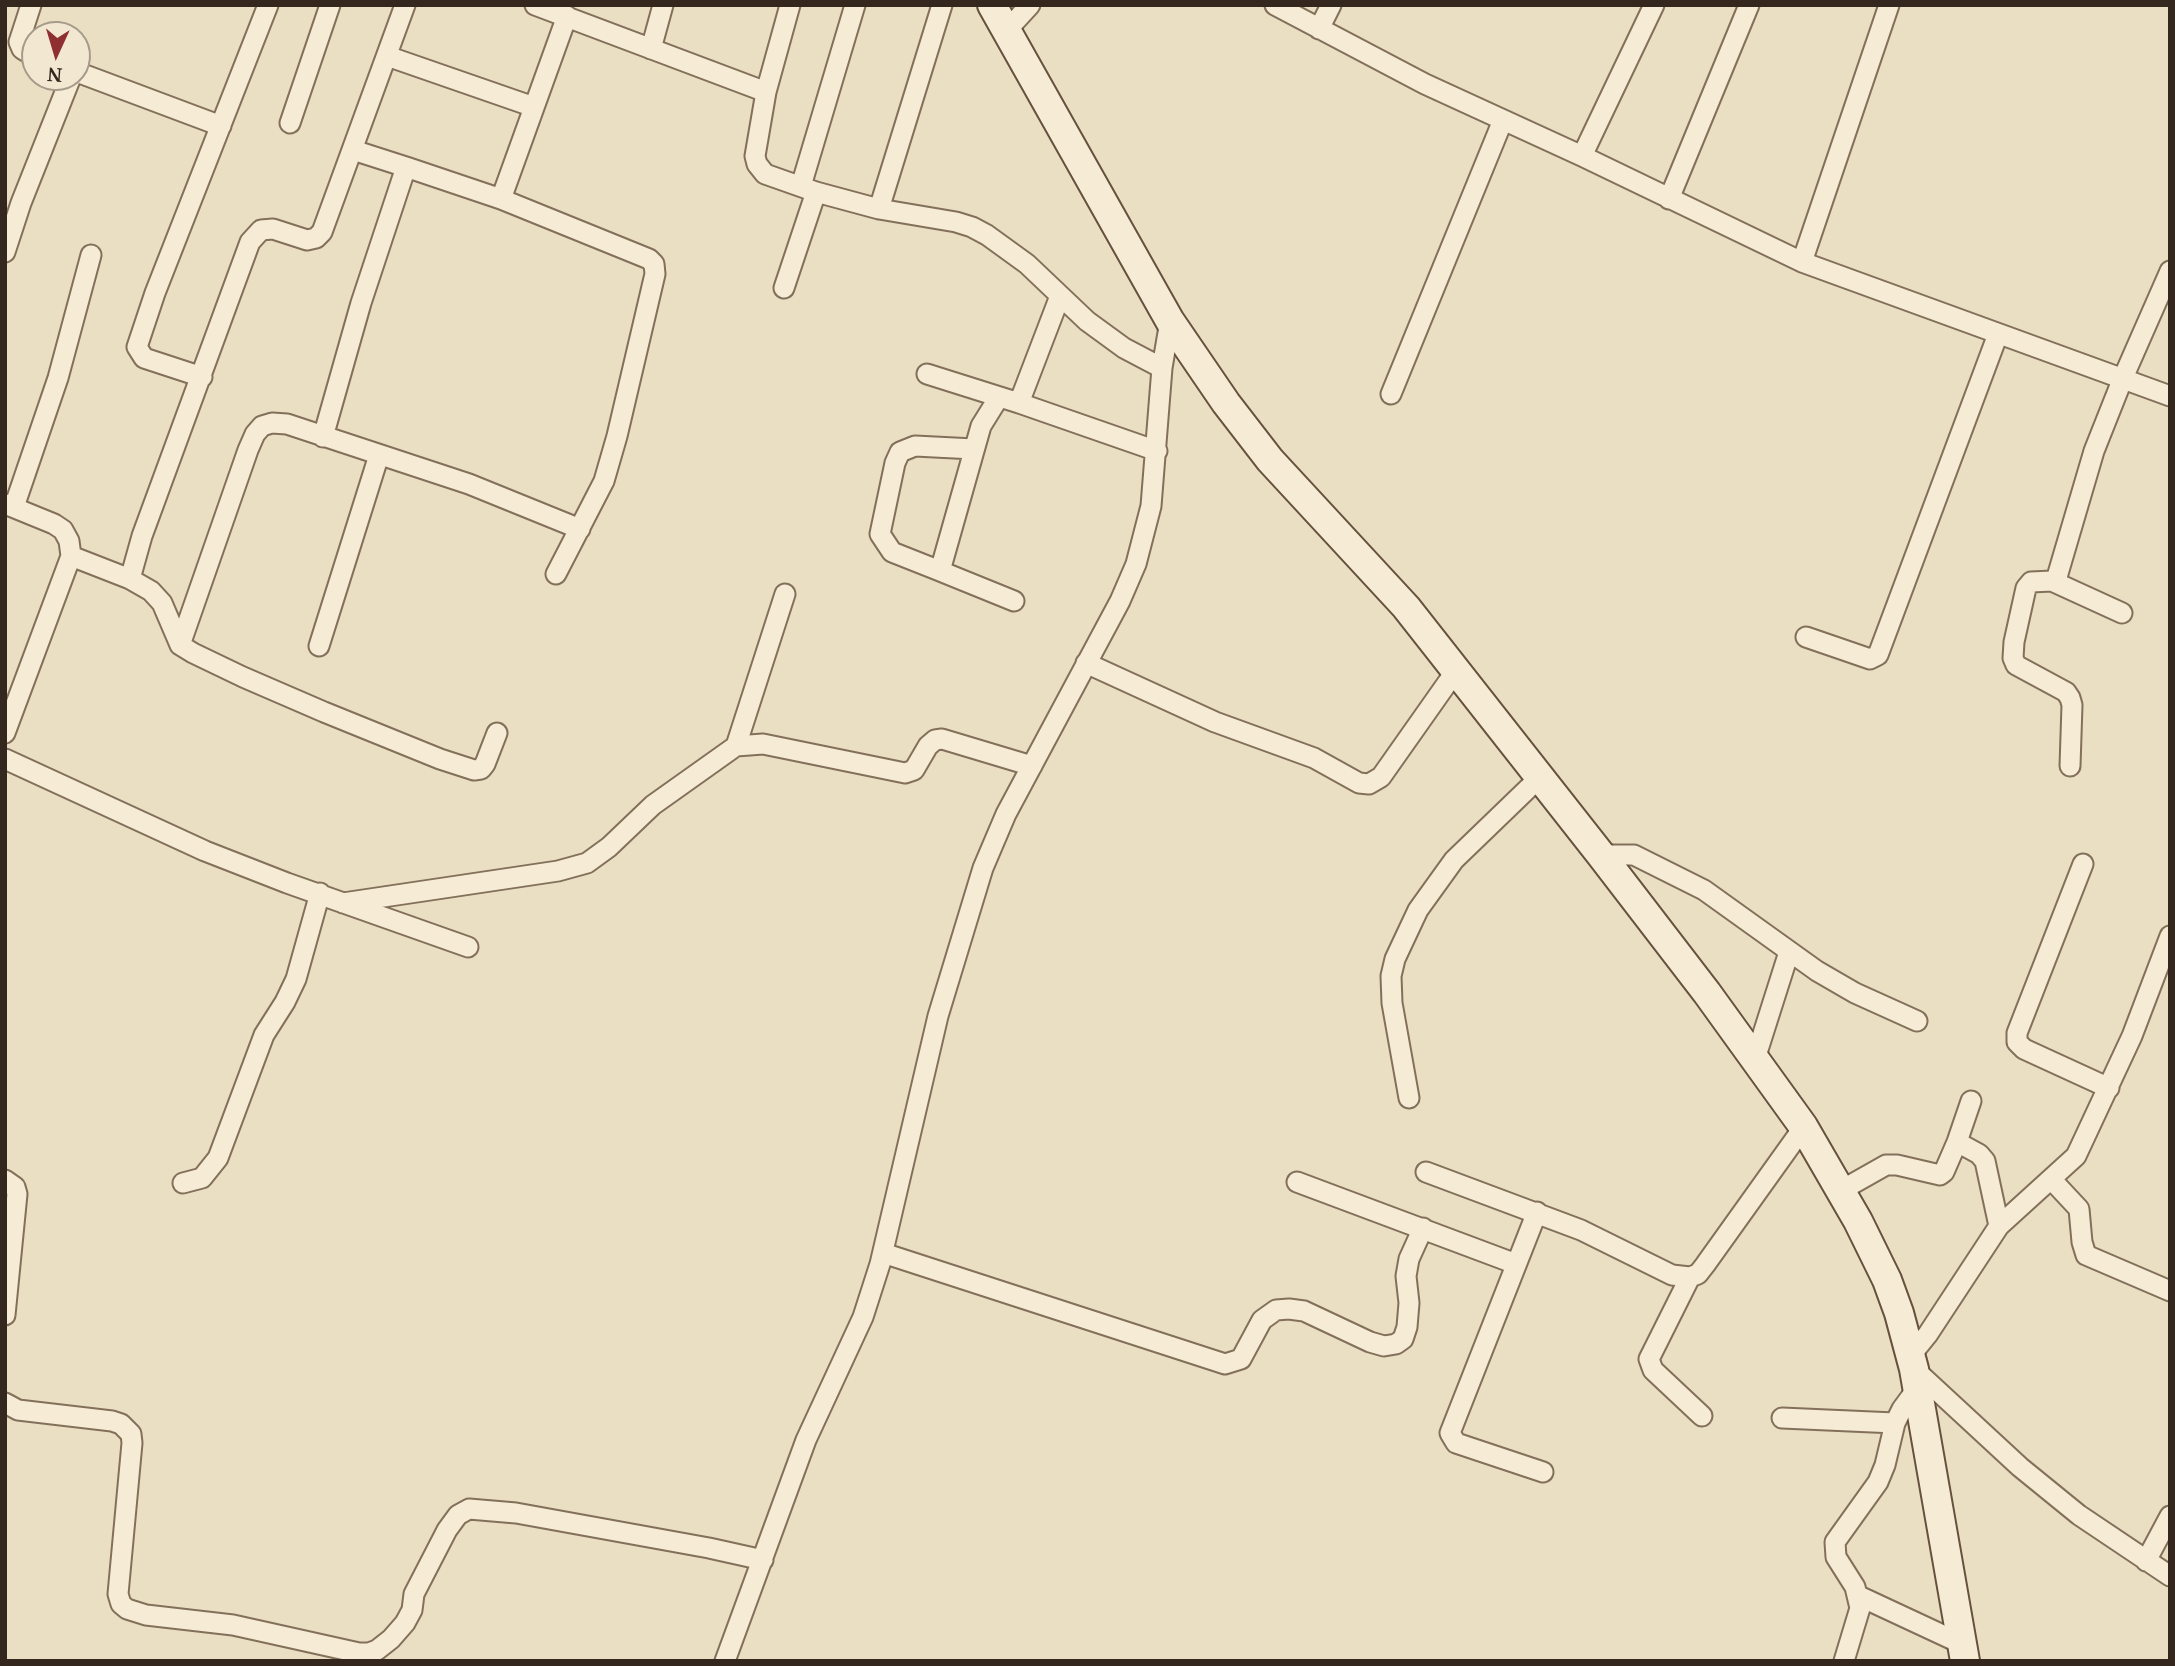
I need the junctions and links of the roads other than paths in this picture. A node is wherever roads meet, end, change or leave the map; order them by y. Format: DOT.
graph roads {
  1 [pos="268,5"];
  2 [pos="330,5"];
  3 [pos="405,5"];
  4 [pos="535,5"];
  5 [pos="663,5"];
  6 [pos="790,5"];
  7 [pos="855,5"];
  8 [pos="942,5"];
  9 [pos="992,5"];
  10 [pos="1030,5"];
  11 [pos="1275,5"];
  12 [pos="1331,5"];
  13 [pos="1654,5"];
  14 [pos="1749,5"];
  15 [pos="1889,5"];
  16 [pos="567,16"];
  17 [pos="1319,29"];
  18 [pos="1007,30"];
  19 [pos="651,48"];
  20 [pos="387,56"];
  21 [pos="91,77"];
  22 [pos="64,91"];
  23 [pos="766,92"];
  24 [pos="534,107"];
  25 [pos="1503,120"];
  26 [pos="290,123"];
  27 [pos="221,126"];
  28 [pos="353,150"];
  29 [pos="1582,156"];
  30 [pos="406,167"];
  31 [pos="808,189"];
  32 [pos="501,199"];
  33 [pos="1670,199"];
  34 [pos="13,200"];
  35 [pos="879,209"];
  36 [pos="5,252"];
  37 [pos="91,255"];
  38 [pos="1802,262"];
  39 [pos="2170,271"];
  40 [pos="784,289"];
  41 [pos="1060,296"];
  42 [pos="1170,321"];
  43 [pos="1998,334"];
  44 [pos="1162,368"];
  45 [pos="926,374"];
  46 [pos="202,377"];
  47 [pos="2123,378"];
  48 [pos="1391,394"];
  49 [pos="2170,396"];
  50 [pos="999,397"];
  51 [pos="1019,403"];
  52 [pos="323,437"];
  53 [pos="974,449"];
  54 [pos="1157,451"];
  55 [pos="379,455"];
  56 [pos="10,506"];
  57 [pos="580,529"];
  58 [pos="71,556"];
  59 [pos="940,571"];
  60 [pos="556,574"];
  61 [pos="130,579"];
  62 [pos="2052,581"];
  63 [pos="785,594"];
  64 [pos="1014,601"];
  65 [pos="2122,613"];
  66 [pos="1806,637"];
  67 [pos="180,645"];
  68 [pos="319,646"];
  69 [pos="1086,663"];
  70 [pos="1455,672"];
  71 [pos="5,733"];
  72 [pos="498,733"];
  73 [pos="736,746"];
  74 [pos="5,759"];
  75 [pos="1032,766"];
  76 [pos="2070,766"];
  77 [pos="1539,778"];
  78 [pos="1601,855"];
  79 [pos="2083,864"];
  80 [pos="320,893"];
  81 [pos="344,903"];
  82 [pos="2170,936"];
  83 [pos="468,947"];
  84 [pos="1789,952"];
  85 [pos="1917,1021"];
  86 [pos="1755,1059"];
  87 [pos="2109,1088"];
  88 [pos="1409,1098"];
  89 [pos="1971,1101"];
  90 [pos="1803,1128"];
  91 [pos="1958,1142"];
  92 [pos="1426,1172"];
  93 [pos="2051,1179"];
  94 [pos="5,1180"];
  95 [pos="1297,1182"];
  96 [pos="183,1183"];
  97 [pos="1840,1191"];
  98 [pos="1537,1212"];
  99 [pos="1999,1226"];
  100 [pos="1423,1228"];
  101 [pos="883,1253"];
  102 [pos="1516,1264"];
  103 [pos="1690,1277"];
  104 [pos="2170,1291"];
  105 [pos="5,1315"];
  106 [pos="1913,1371"];
  107 [pos="5,1403"];
  108 [pos="1702,1416"];
  109 [pos="1782,1418"];
  110 [pos="1895,1423"];
  111 [pos="1543,1472"];
  112 [pos="2170,1516"];
  113 [pos="763,1560"];
  114 [pos="2146,1561"];
  115 [pos="2170,1576"];
  116 [pos="1858,1596"];
  117 [pos="1964,1653"];
  118 [pos="725,1661"];
  119 [pos="1844,1661"];
  1 -- 27 [label="street"];
  2 -- 26 [label="street"];
  3 -- 20 [label="street"];
  4 -- 16 [label="street"];
  5 -- 19 [label="street"];
  6 -- 23 [label="street"];
  7 -- 31 [label="street"];
  8 -- 35 [label="street"];
  9 -- 18 [label="street"];
  10 -- 18 [label="street"];
  11 -- 17 [label="street"];
  12 -- 17 [label="street"];
  13 -- 29 [label="street"];
  14 -- 33 [label="street"];
  15 -- 38 [label="street"];
  16 -- 19 [label="street"];
  16 -- 24 [label="street"];
  17 -- 25 [label="street"];
  18 -- 42 [label="street"];
  19 -- 23 [label="street"];
  20 -- 24 [label="street"];
  20 -- 28 [label="street"];
  21 -- 27 [label="street"];
  22 -- 34 [label="street"];
  23 -- 31 [label="street"];
  24 -- 32 [label="street"];
  25 -- 29 [label="street"];
  25 -- 48 [label="street"];
  27 -- 46 [label="street"];
  28 -- 30 [label="street"];
  28 -- 46 [label="street"];
  29 -- 33 [label="street"];
  30 -- 32 [label="street"];
  30 -- 52 [label="street"];
  31 -- 35 [label="street"];
  31 -- 40 [label="street"];
  32 -- 57 [label="street"];
  33 -- 38 [label="street"];
  34 -- 36 [label="street"];
  35 -- 41 [label="street"];
  37 -- 56 [label="street"];
  38 -- 43 [label="street"];
  39 -- 47 [label="street"];
  41 -- 44 [label="street"];
  41 -- 51 [label="street"];
  42 -- 44 [label="street"];
  42 -- 70 [label="street"];
  43 -- 47 [label="street"];
  43 -- 66 [label="street"];
  44 -- 54 [label="street"];
  45 -- 50 [label="street"];
  46 -- 61 [label="street"];
  47 -- 49 [label="street"];
  47 -- 62 [label="street"];
  50 -- 51 [label="street"];
  50 -- 53 [label="street"];
  51 -- 54 [label="street"];
  52 -- 55 [label="street"];
  52 -- 67 [label="street"];
  53 -- 59 [label="street"];
  53 -- 59 [label="street"];
  54 -- 69 [label="street"];
  55 -- 57 [label="street"];
  55 -- 68 [label="street"];
  56 -- 58 [label="street"];
  57 -- 60 [label="street"];
  58 -- 61 [label="street"];
  58 -- 71 [label="street"];
  59 -- 64 [label="street"];
  61 -- 67 [label="street"];
  62 -- 65 [label="street"];
  62 -- 76 [label="street"];
  63 -- 73 [label="street"];
  67 -- 72 [label="street"];
  69 -- 70 [label="street"];
  69 -- 75 [label="street"];
  70 -- 77 [label="street"];
  73 -- 75 [label="street"];
  73 -- 81 [label="street"];
  74 -- 80 [label="street"];
  75 -- 101 [label="street"];
  77 -- 78 [label="street"];
  77 -- 88 [label="street"];
  78 -- 84 [label="street"];
  78 -- 86 [label="street"];
  79 -- 87 [label="street"];
  80 -- 81 [label="street"];
  80 -- 96 [label="street"];
  81 -- 83 [label="street"];
  82 -- 87 [label="street"];
  84 -- 85 [label="street"];
  84 -- 86 [label="street"];
  86 -- 90 [label="street"];
  87 -- 93 [label="street"];
  89 -- 91 [label="street"];
  90 -- 97 [label="street"];
  90 -- 103 [label="street"];
  91 -- 97 [label="street"];
  91 -- 99 [label="street"];
  92 -- 98 [label="street"];
  93 -- 99 [label="street"];
  93 -- 104 [label="street"];
  94 -- 105 [label="street"];
  95 -- 100 [label="street"];
  97 -- 106 [label="street"];
  98 -- 102 [label="street"];
  98 -- 103 [label="street"];
  99 -- 106 [label="street"];
  100 -- 101 [label="street"];
  100 -- 102 [label="street"];
  101 -- 113 [label="street"];
  102 -- 111 [label="street"];
  103 -- 108 [label="street"];
  106 -- 110 [label="street"];
  106 -- 114 [label="street"];
  106 -- 117 [label="street"];
  107 -- 113 [label="street"];
  109 -- 110 [label="street"];
  110 -- 116 [label="street"];
  112 -- 114 [label="street"];
  113 -- 118 [label="street"];
  114 -- 115 [label="street"];
  116 -- 117 [label="street"];
  116 -- 119 [label="street"];
}
